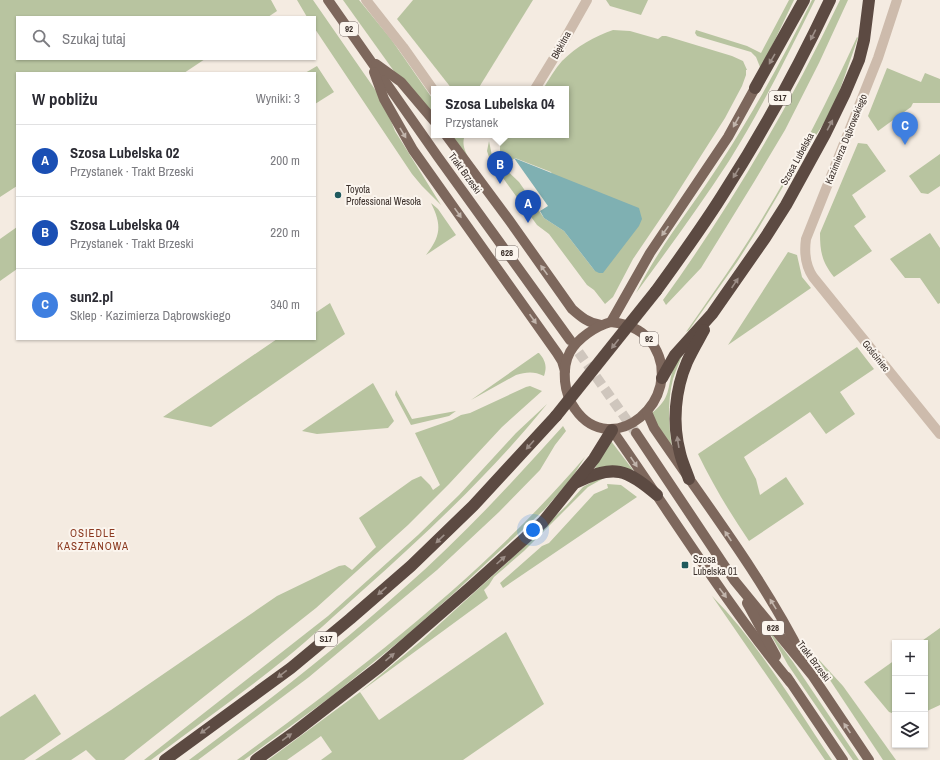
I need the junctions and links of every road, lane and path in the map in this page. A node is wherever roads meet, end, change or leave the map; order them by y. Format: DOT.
graph roads {
  1 [pos="328,0"];
  2 [pos="366,0"];
  3 [pos="587,0"];
  4 [pos="804,0"];
  5 [pos="830,0"];
  6 [pos="869,0"];
  7 [pos="897,0"];
  8 [pos="369,59"];
  9 [pos="537,86"];
  10 [pos="431,87"];
  11 [pos="755,88"];
  12 [pos="431,117"];
  13 [pos="448,138"];
  14 [pos="813,277"];
  15 [pos="712,314"];
  16 [pos="611,322"];
  17 [pos="601,325"];
  18 [pos="570,340"];
  19 [pos="565,371"];
  20 [pos="662,378"];
  21 [pos="647,412"];
  22 [pos="612,430"];
  23 [pos="636,433"];
  24 [pos="940,434"];
  25 [pos="689,479"];
  26 [pos="576,482"];
  27 [pos="657,495"];
  28 [pos="734,580"];
  29 [pos="812,676"];
  30 [pos="790,682"];
  31 [pos="165,760"];
  32 [pos="256,760"];
  33 [pos="843,760"];
  34 [pos="869,760"];
  1 -- 8 [label="main road, Trakt Brzeski / 92"];
  2 -- 10 [label="street"];
  3 -- 9 [label="street, Błękitna"];
  4 -- 11 [label="highway, one-way"];
  5 -- 31 [label="highway, S17, one-way, bridge"];
  15 -- 6 [label="highway, Szosa Lubelska, one-way"];
  7 -- 14 [label="street, Kazimierza Dąbrowskiego"];
  8 -- 12 [label="main road"];
  8 -- 18 [label="main road, Trakt Brzeski / 628"];
  8 -- 19 [label="main road, one-way"];
  11 -- 16 [label="main road, one-way"];
  17 -- 13 [label="main road, one-way"];
  14 -- 24 [label="street, Gościniec"];
  15 -- 20 [label="highway"];
  25 -- 15 [label="highway, one-way"];
  16 -- 17 [label="main road"];
  16 -- 20 [label="main road, 92"];
  17 -- 19 [label="main road"];
  19 -- 22 [label="main road"];
  20 -- 21 [label="main road, 92"];
  21 -- 22 [label="main road, 92"];
  21 -- 25 [label="main road"];
  22 -- 26 [label="highway"];
  22 -- 27 [label="main road, one-way"];
  23 -- 28 [label="main road, Trakt Brzeski / 628"];
  29 -- 25 [label="main road, one-way"];
  26 -- 27 [label="highway"];
  32 -- 26 [label="highway, one-way"];
  27 -- 30 [label="main road, one-way"];
  28 -- 29 [label="main road, Trakt Brzeski / 628"];
  28 -- 30 [label="main road, Trakt Brzeski / 628"];
  34 -- 29 [label="main road, Trakt Brzeski / 628, one-way"];
  30 -- 33 [label="main road, Trakt Brzeski / 628"];
}
